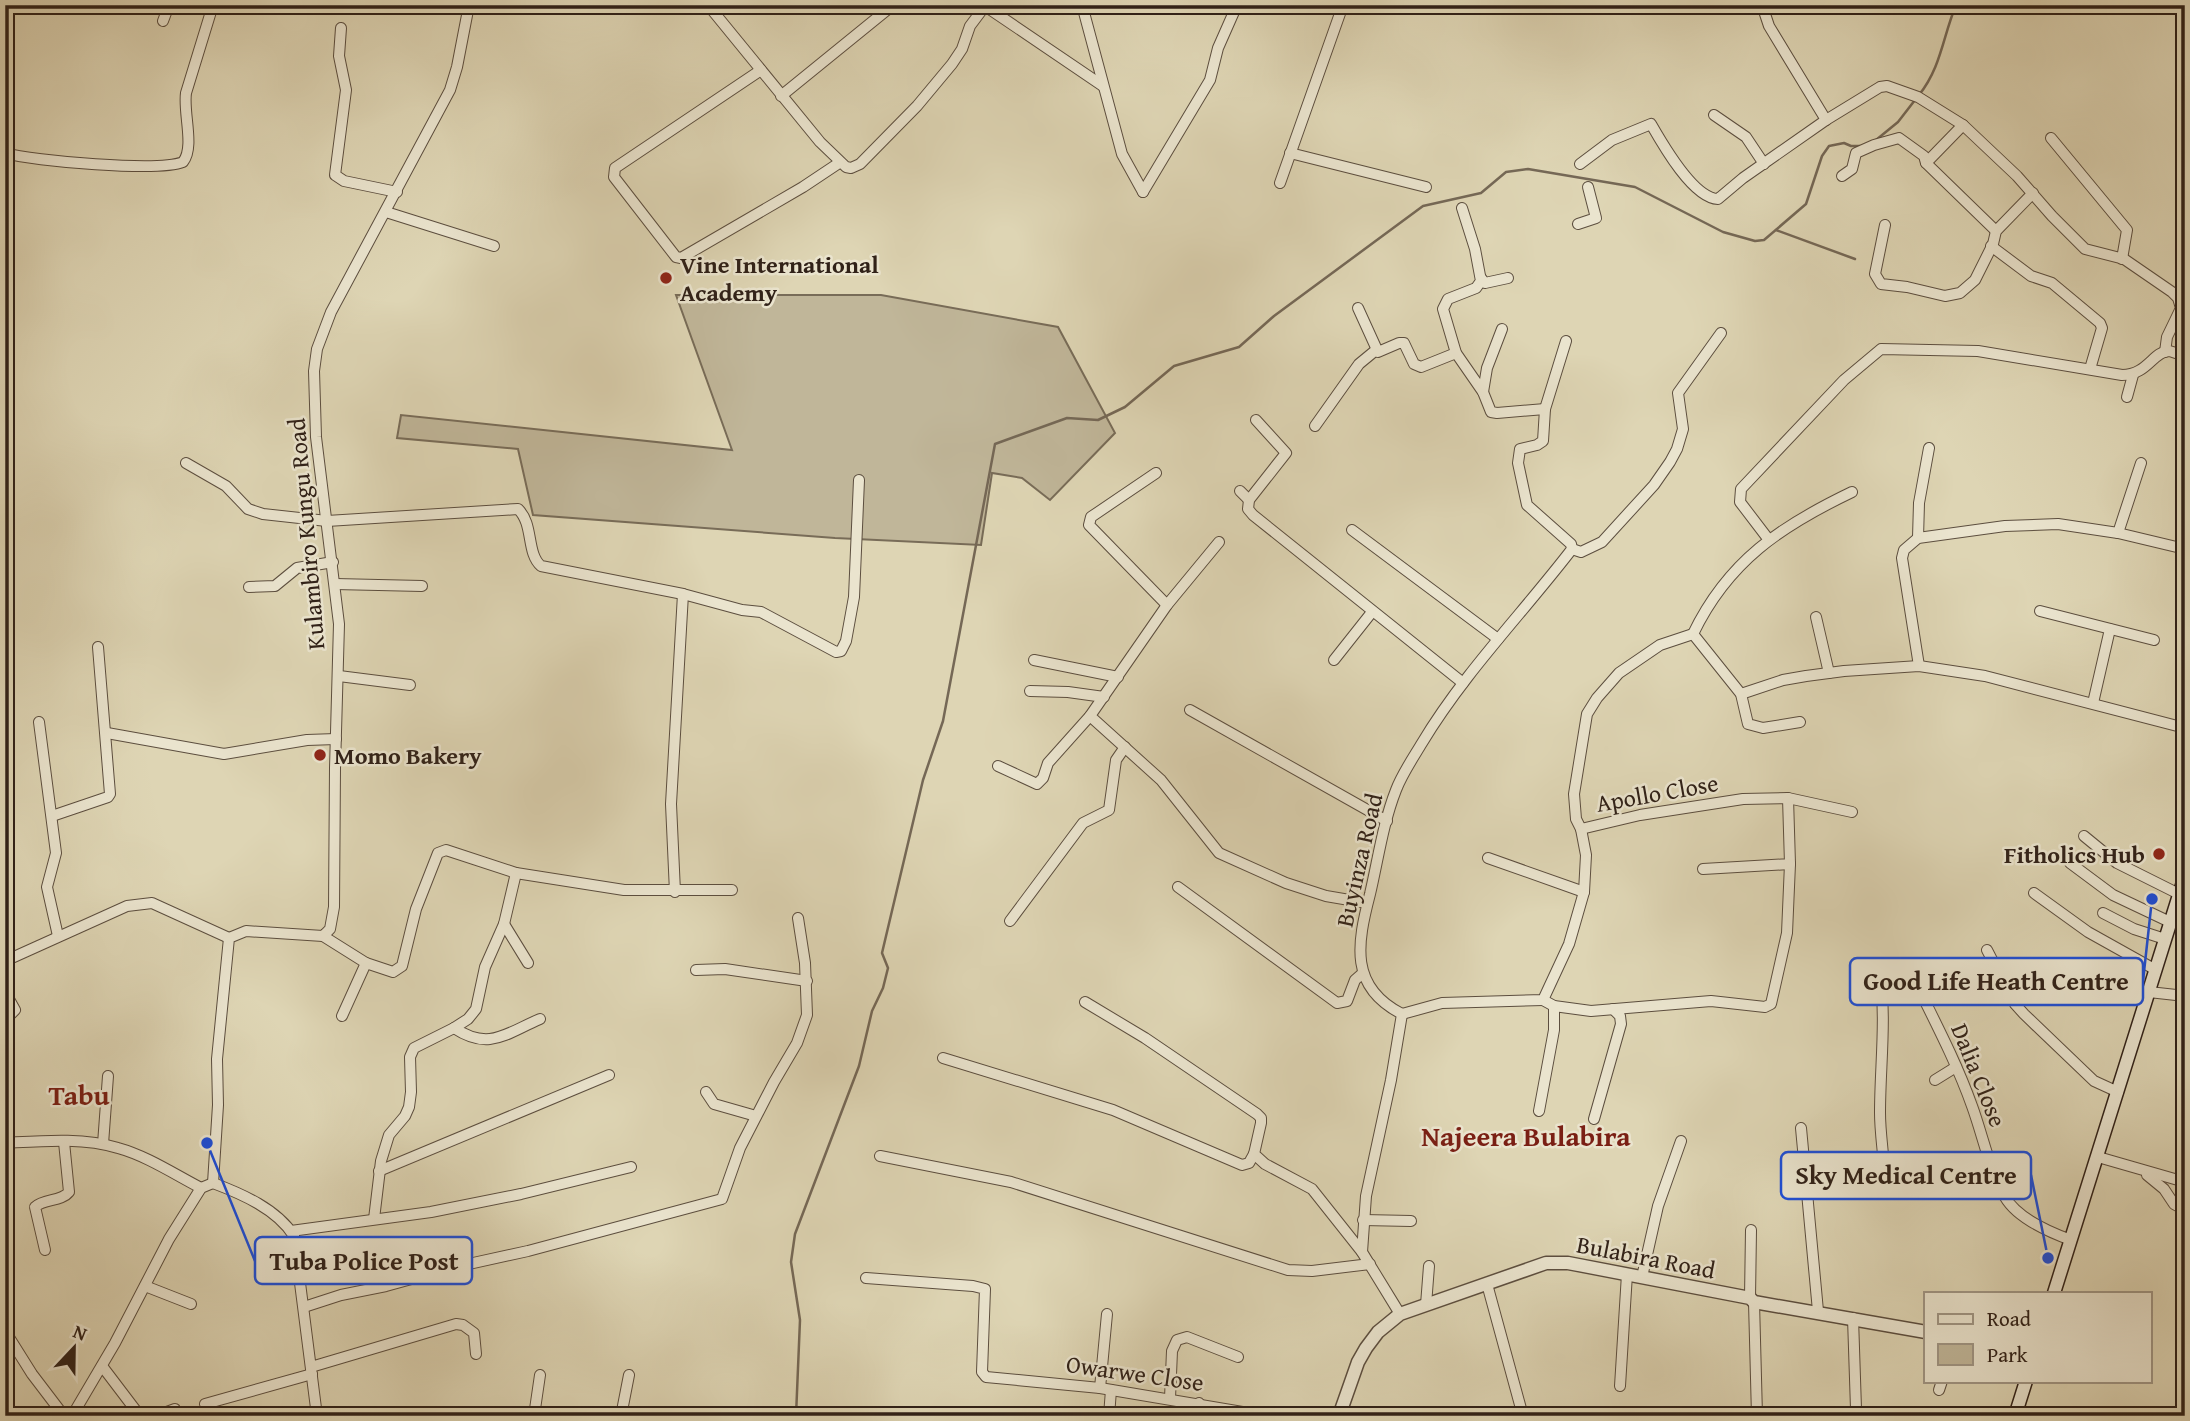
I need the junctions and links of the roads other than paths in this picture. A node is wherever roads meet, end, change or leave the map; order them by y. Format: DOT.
graph roads {
  1 [pos="169,5"];
  2 [pos="213,5"];
  3 [pos="469,5"];
  4 [pos="708,5"];
  5 [pos="893,5"];
  6 [pos="1082,5"];
  7 [pos="1237,5"];
  8 [pos="1343,5"];
  9 [pos="1762,5"];
  10 [pos="163,21"];
  11 [pos="341,28"];
  12 [pos="761,70"];
  13 [pos="1103,86"];
  14 [pos="781,96"];
  15 [pos="1714,115"];
  16 [pos="1826,120"];
  17 [pos="1963,125"];
  18 [pos="2051,138"];
  19 [pos="5,153"];
  20 [pos="1290,153"];
  21 [pos="839,163"];
  22 [pos="1926,163"];
  23 [pos="1580,164"];
  24 [pos="1765,164"];
  25 [pos="1842,176"];
  26 [pos="1280,183"];
  27 [pos="1426,187"];
  28 [pos="1588,187"];
  29 [pos="397,192"];
  30 [pos="2033,193"];
  31 [pos="1462,208"];
  32 [pos="386,212"];
  33 [pos="1578,224"];
  34 [pos="1885,225"];
  35 [pos="1996,231"];
  36 [pos="494,246"];
  37 [pos="1991,246"];
  38 [pos="2122,259"];
  39 [pos="1481,278"];
  40 [pos="1508,278"];
  41 [pos="2181,298"];
  42 [pos="1358,307"];
  43 [pos="1502,329"];
  44 [pos="1721,333"];
  45 [pos="1566,341"];
  46 [pos="1376,349"];
  47 [pos="2165,352"];
  48 [pos="1456,353"];
  49 [pos="2185,357"];
  50 [pos="2090,369"];
  51 [pos="2133,375"];
  52 [pos="1483,392"];
  53 [pos="2127,397"];
  54 [pos="1545,408"];
  55 [pos="1256,420"];
  56 [pos="1315,426"];
  57 [pos="1929,448"];
  58 [pos="186,463"];
  59 [pos="2141,463"];
  60 [pos="1156,473"];
  61 [pos="859,480"];
  62 [pos="1240,491"];
  63 [pos="1852,492"];
  64 [pos="1250,500"];
  65 [pos="327,521"];
  66 [pos="1352,530"];
  67 [pos="2118,533"];
  68 [pos="1918,538"];
  69 [pos="1769,540"];
  70 [pos="1219,542"];
  71 [pos="1572,549"];
  72 [pos="2185,549"];
  73 [pos="333,562"];
  74 [pos="335,584"];
  75 [pos="422,586"];
  76 [pos="249,587"];
  77 [pos="683,594"];
  78 [pos="1167,605"];
  79 [pos="1372,611"];
  80 [pos="2040,611"];
  81 [pos="1816,617"];
  82 [pos="2110,629"];
  83 [pos="1693,634"];
  84 [pos="1498,639"];
  85 [pos="2154,640"];
  86 [pos="98,647"];
  87 [pos="1034,660"];
  88 [pos="1334,660"];
  89 [pos="1919,666"];
  90 [pos="1829,673"];
  91 [pos="339,676"];
  92 [pos="1118,677"];
  93 [pos="1463,684"];
  94 [pos="410,685"];
  95 [pos="1030,691"];
  96 [pos="1741,694"];
  97 [pos="1089,695"];
  98 [pos="1104,697"];
  99 [pos="2093,703"];
  100 [pos="1098,707"];
  101 [pos="1190,710"];
  102 [pos="1090,716"];
  103 [pos="39,722"];
  104 [pos="1800,722"];
  105 [pos="2185,728"];
  106 [pos="107,733"];
  107 [pos="336,739"];
  108 [pos="1125,747"];
  109 [pos="998,766"];
  110 [pos="1787,798"];
  111 [pos="1852,812"];
  112 [pos="52,816"];
  113 [pos="1387,821"];
  114 [pos="1581,829"];
  115 [pos="2084,836"];
  116 [pos="1488,858"];
  117 [pos="2070,863"];
  118 [pos="1790,864"];
  119 [pos="1703,869"];
  120 [pos="516,873"];
  121 [pos="2185,876"];
  122 [pos="1178,887"];
  123 [pos="732,890"];
  124 [pos="675,892"];
  125 [pos="1584,892"];
  126 [pos="2034,893"];
  127 [pos="2179,894"];
  128 [pos="1367,903"];
  129 [pos="2104,913"];
  130 [pos="798,918"];
  131 [pos="1010,921"];
  132 [pos="2170,922"];
  133 [pos="504,924"];
  134 [pos="58,936"];
  135 [pos="323,936"];
  136 [pos="229,938"];
  137 [pos="2165,939"];
  138 [pos="1987,950"];
  139 [pos="6,958"];
  140 [pos="366,963"];
  141 [pos="528,963"];
  142 [pos="1879,968"];
  143 [pos="696,970"];
  144 [pos="2156,970"];
  145 [pos="1363,973"];
  146 [pos="1912,975"];
  147 [pos="807,981"];
  148 [pos="5,992"];
  149 [pos="2149,992"];
  150 [pos="2185,996"];
  151 [pos="1543,1000"];
  152 [pos="1085,1002"];
  153 [pos="1554,1006"];
  154 [pos="1614,1009"];
  155 [pos="1402,1014"];
  156 [pos="342,1016"];
  157 [pos="540,1019"];
  158 [pos="5,1020"];
  159 [pos="454,1028"];
  160 [pos="943,1058"];
  161 [pos="1956,1067"];
  162 [pos="609,1075"];
  163 [pos="108,1076"];
  164 [pos="1935,1080"];
  165 [pos="706,1092"];
  166 [pos="2118,1092"];
  167 [pos="1539,1111"];
  168 [pos="756,1116"];
  169 [pos="1594,1119"];
  170 [pos="1801,1128"];
  171 [pos="5,1132"];
  172 [pos="1681,1141"];
  173 [pos="64,1142"];
  174 [pos="9,1143"];
  175 [pos="103,1144"];
  176 [pos="1254,1154"];
  177 [pos="1988,1155"];
  178 [pos="880,1156"];
  179 [pos="2098,1157"];
  180 [pos="631,1167"];
  181 [pos="2141,1170"];
  182 [pos="379,1171"];
  183 [pos="2185,1182"];
  184 [pos="213,1183"];
  185 [pos="201,1188"];
  186 [pos="2185,1210"];
  187 [pos="374,1219"];
  188 [pos="1363,1220"];
  189 [pos="1411,1220"];
  190 [pos="1751,1230"];
  191 [pos="290,1231"];
  192 [pos="2071,1240"];
  193 [pos="45,1250"];
  194 [pos="1362,1252"];
  195 [pos="1370,1264"];
  196 [pos="1429,1266"];
  197 [pos="1627,1274"];
  198 [pos="1642,1277"];
  199 [pos="866,1278"];
  200 [pos="1487,1284"];
  201 [pos="145,1286"];
  202 [pos="2054,1292"];
  203 [pos="1752,1300"];
  204 [pos="191,1304"];
  205 [pos="1426,1305"];
  206 [pos="304,1307"];
  207 [pos="1818,1311"];
  208 [pos="1107,1314"];
  209 [pos="1400,1314"];
  210 [pos="1853,1318"];
  211 [pos="5,1331"];
  212 [pos="1924,1332"];
  213 [pos="476,1354"];
  214 [pos="1238,1357"];
  215 [pos="102,1366"];
  216 [pos="312,1371"];
  217 [pos="540,1375"];
  218 [pos="629,1375"];
  219 [pos="2026,1382"];
  220 [pos="1620,1386"];
  221 [pos="1100,1388"];
  222 [pos="1111,1390"];
  223 [pos="1170,1398"];
  224 [pos="1199,1403"];
  225 [pos="205,1404"];
  226 [pos="175,1409"];
  227 [pos="1856,1409"];
  228 [pos="64,1416"];
  229 [pos="72,1416"];
  230 [pos="140,1416"];
  231 [pos="156,1416"];
  232 [pos="317,1416"];
  233 [pos="534,1416"];
  234 [pos="621,1416"];
  235 [pos="1109,1416"];
  236 [pos="1197,1416"];
  237 [pos="1266,1416"];
  238 [pos="1339,1416"];
  239 [pos="1522,1416"];
  240 [pos="1757,1416"];
  241 [pos="2015,1416"];
  1 -- 10 [label="street"];
  2 -- 19 [label="street"];
  3 -- 29 [label="street, Kulambiro Kungu Road"];
  4 -- 12 [label="street"];
  5 -- 14 [label="street"];
  6 -- 13 [label="street"];
  7 -- 13 [label="street"];
  8 -- 20 [label="street"];
  9 -- 16 [label="street"];
  11 -- 29 [label="street"];
  12 -- 14 [label="street"];
  12 -- 21 [label="street"];
  13 -- 21 [label="street"];
  14 -- 21 [label="street"];
  15 -- 24 [label="street"];
  16 -- 17 [label="street"];
  16 -- 24 [label="street"];
  17 -- 22 [label="street"];
  17 -- 30 [label="street"];
  18 -- 38 [label="street"];
  20 -- 26 [label="street"];
  20 -- 27 [label="street"];
  22 -- 25 [label="street"];
  22 -- 35 [label="street"];
  23 -- 24 [label="street"];
  28 -- 33 [label="street"];
  29 -- 32 [label="street, Kulambiro Kungu Road"];
  30 -- 35 [label="street"];
  30 -- 38 [label="street"];
  31 -- 39 [label="street"];
  32 -- 36 [label="street"];
  32 -- 65 [label="street, Kulambiro Kungu Road"];
  34 -- 37 [label="street"];
  35 -- 37 [label="street"];
  37 -- 50 [label="street"];
  38 -- 41 [label="street"];
  39 -- 40 [label="street"];
  39 -- 48 [label="street"];
  41 -- 47 [label="street"];
  42 -- 46 [label="street"];
  43 -- 52 [label="street"];
  44 -- 71 [label="street"];
  45 -- 54 [label="street"];
  46 -- 48 [label="street"];
  46 -- 56 [label="street"];
  47 -- 49 [label="street"];
  47 -- 51 [label="street"];
  48 -- 52 [label="street"];
  50 -- 51 [label="street"];
  50 -- 69 [label="street"];
  51 -- 53 [label="street"];
  52 -- 54 [label="street"];
  54 -- 71 [label="street"];
  55 -- 64 [label="street"];
  57 -- 68 [label="street"];
  58 -- 65 [label="street"];
  59 -- 67 [label="street"];
  60 -- 78 [label="street"];
  61 -- 77 [label="street"];
  62 -- 64 [label="street"];
  63 -- 69 [label="street"];
  64 -- 79 [label="street"];
  65 -- 73 [label="street, Kulambiro Kungu Road"];
  65 -- 77 [label="street"];
  66 -- 84 [label="street"];
  67 -- 68 [label="street"];
  67 -- 72 [label="street"];
  68 -- 89 [label="street"];
  69 -- 83 [label="street"];
  70 -- 78 [label="street"];
  71 -- 84 [label="street, Buyinza Road"];
  73 -- 74 [label="street, Kulambiro Kungu Road"];
  73 -- 76 [label="street"];
  74 -- 75 [label="street"];
  74 -- 91 [label="street, Kulambiro Kungu Road"];
  77 -- 124 [label="street"];
  78 -- 92 [label="street"];
  79 -- 88 [label="street"];
  79 -- 93 [label="street"];
  80 -- 82 [label="street"];
  81 -- 90 [label="street"];
  82 -- 85 [label="street"];
  82 -- 99 [label="street"];
  83 -- 96 [label="street"];
  83 -- 114 [label="street"];
  84 -- 93 [label="street, Buyinza Road"];
  86 -- 106 [label="street"];
  87 -- 92 [label="street"];
  89 -- 90 [label="street"];
  89 -- 99 [label="street"];
  90 -- 96 [label="street"];
  91 -- 94 [label="street"];
  91 -- 107 [label="street, Kulambiro Kungu Road"];
  92 -- 98 [label="street"];
  93 -- 113 [label="street, Buyinza Road"];
  95 -- 97 [label="street"];
  96 -- 104 [label="street"];
  97 -- 98 [label="street"];
  97 -- 100 [label="street"];
  98 -- 100 [label="street"];
  99 -- 105 [label="street"];
  100 -- 102 [label="street"];
  101 -- 113 [label="street"];
  102 -- 108 [label="street"];
  102 -- 109 [label="street"];
  103 -- 112 [label="street"];
  106 -- 107 [label="street"];
  106 -- 112 [label="street"];
  107 -- 135 [label="street, Kulambiro Kungu Road"];
  108 -- 128 [label="street"];
  108 -- 131 [label="street"];
  110 -- 111 [label="street, Apollo Close"];
  110 -- 114 [label="street, Apollo Close"];
  110 -- 118 [label="street"];
  112 -- 134 [label="street"];
  113 -- 128 [label="street, Buyinza Road"];
  114 -- 125 [label="street, Apollo Close"];
  115 -- 127 [label="street"];
  116 -- 125 [label="street"];
  117 -- 132 [label="street"];
  118 -- 119 [label="street"];
  118 -- 154 [label="street"];
  120 -- 124 [label="street"];
  120 -- 133 [label="street"];
  120 -- 140 [label="street"];
  121 -- 127 [label="street"];
  122 -- 145 [label="street"];
  123 -- 124 [label="street"];
  125 -- 151 [label="street, Apollo Close"];
  126 -- 144 [label="street"];
  127 -- 132 [label="street"];
  128 -- 145 [label="street, Buyinza Road"];
  129 -- 137 [label="street"];
  130 -- 147 [label="street"];
  132 -- 137 [label="street"];
  133 -- 141 [label="street"];
  133 -- 159 [label="street"];
  134 -- 136 [label="street"];
  134 -- 139 [label="street"];
  135 -- 136 [label="street"];
  135 -- 140 [label="street"];
  136 -- 184 [label="street"];
  137 -- 144 [label="street"];
  138 -- 166 [label="street"];
  140 -- 156 [label="street"];
  142 -- 177 [label="street"];
  143 -- 147 [label="street"];
  144 -- 149 [label="street"];
  145 -- 155 [label="street"];
  146 -- 161 [label="street, Dalia Close"];
  147 -- 168 [label="street"];
  148 -- 158 [label="street"];
  149 -- 150 [label="street"];
  149 -- 166 [label="street"];
  151 -- 153 [label="street"];
  151 -- 155 [label="street"];
  152 -- 176 [label="street"];
  153 -- 154 [label="street"];
  153 -- 167 [label="street"];
  154 -- 169 [label="street"];
  155 -- 188 [label="street"];
  157 -- 159 [label="street"];
  159 -- 182 [label="street"];
  160 -- 176 [label="street"];
  161 -- 164 [label="street"];
  161 -- 177 [label="street, Dalia Close"];
  162 -- 182 [label="street"];
  163 -- 175 [label="street"];
  165 -- 168 [label="street"];
  166 -- 179 [label="street"];
  168 -- 206 [label="street"];
  170 -- 207 [label="street"];
  171 -- 174 [label="street"];
  172 -- 198 [label="street"];
  173 -- 174 [label="street"];
  173 -- 175 [label="street"];
  173 -- 193 [label="street"];
  175 -- 185 [label="street"];
  176 -- 194 [label="street"];
  177 -- 192 [label="street, Dalia Close"];
  178 -- 195 [label="street"];
  179 -- 181 [label="street"];
  179 -- 192 [label="street"];
  180 -- 187 [label="street"];
  181 -- 183 [label="street"];
  181 -- 186 [label="street"];
  182 -- 187 [label="street"];
  184 -- 185 [label="street"];
  184 -- 191 [label="street"];
  185 -- 201 [label="street"];
  187 -- 191 [label="street"];
  188 -- 189 [label="street"];
  188 -- 194 [label="street"];
  190 -- 203 [label="street"];
  191 -- 206 [label="street"];
  192 -- 202 [label="street"];
  194 -- 195 [label="street"];
  195 -- 209 [label="street"];
  196 -- 205 [label="street"];
  197 -- 198 [label="street, Bulabira Road"];
  197 -- 200 [label="street, Bulabira Road"];
  197 -- 220 [label="street"];
  198 -- 203 [label="street, Bulabira Road"];
  199 -- 221 [label="street, Owarwe Close"];
  200 -- 205 [label="street, Bulabira Road"];
  200 -- 239 [label="street"];
  201 -- 204 [label="street"];
  201 -- 215 [label="street"];
  203 -- 207 [label="street, Bulabira Road"];
  203 -- 240 [label="street"];
  205 -- 209 [label="street, Bulabira Road"];
  206 -- 216 [label="street"];
  207 -- 210 [label="street, Bulabira Road"];
  208 -- 221 [label="street"];
  209 -- 238 [label="street, Bulabira Road"];
  210 -- 212 [label="street, Bulabira Road"];
  210 -- 227 [label="street"];
  211 -- 228 [label="street"];
  213 -- 216 [label="street"];
  214 -- 223 [label="street"];
  215 -- 229 [label="street"];
  215 -- 230 [label="street"];
  216 -- 225 [label="street"];
  216 -- 232 [label="street"];
  217 -- 233 [label="street"];
  218 -- 234 [label="street"];
  219 -- 241 [label="street"];
  221 -- 222 [label="street, Owarwe Close"];
  222 -- 223 [label="street, Owarwe Close"];
  222 -- 235 [label="street"];
  223 -- 224 [label="street, Owarwe Close"];
  224 -- 236 [label="street"];
  224 -- 237 [label="street, Owarwe Close"];
  226 -- 231 [label="street"];
}
